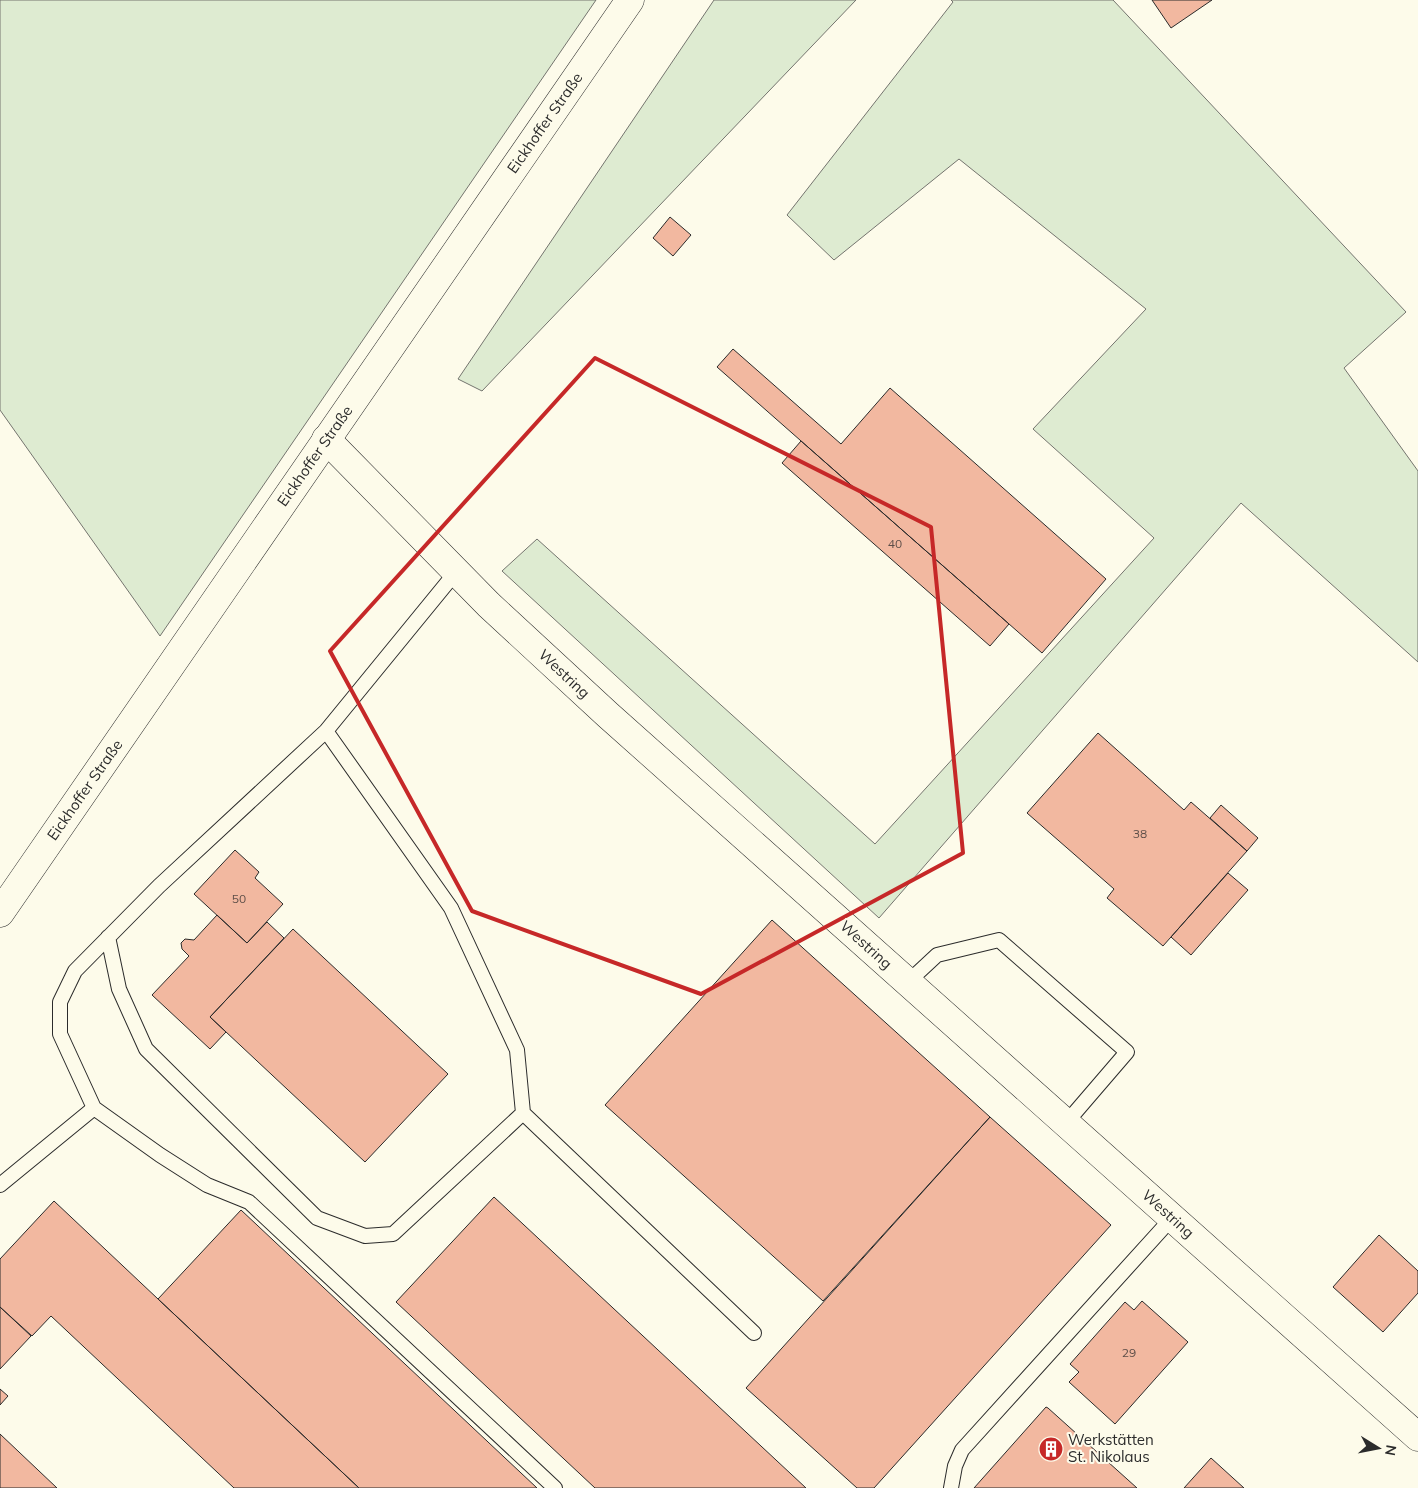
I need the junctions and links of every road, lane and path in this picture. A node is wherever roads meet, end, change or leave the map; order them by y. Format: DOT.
graph roads {
  1 [pos="630,0"];
  2 [pos="326,439"];
  3 [pos="456,572"];
  4 [pos="326,731"];
  5 [pos="0,913"];
  6 [pos="108,937"];
  7 [pos="908,982"];
  8 [pos="94,1108"];
  9 [pos="523,1113"];
  10 [pos="1066,1123"];
  11 [pos="0,1185"];
  12 [pos="1172,1218"];
  13 [pos="754,1333"];
  14 [pos="1418,1437"];
  15 [pos="555,1488"];
  16 [pos="951,1488"];
  1 -- 2 [label="street, Eickhoffer Straße"];
  2 -- 3 [label="street, Westring"];
  2 -- 5 [label="street, Eickhoffer Straße"];
  3 -- 4 [label="lane"];
  3 -- 7 [label="street, Westring"];
  4 -- 6 [label="lane"];
  4 -- 9 [label="lane"];
  6 -- 8 [label="lane"];
  6 -- 9 [label="lane"];
  7 -- 10 [label="street, Westring"];
  7 -- 10 [label="lane"];
  8 -- 11 [label="lane"];
  8 -- 15 [label="lane"];
  9 -- 13 [label="lane"];
  10 -- 12 [label="street, Westring"];
  12 -- 14 [label="street, Westring"];
  12 -- 16 [label="lane"];
}
